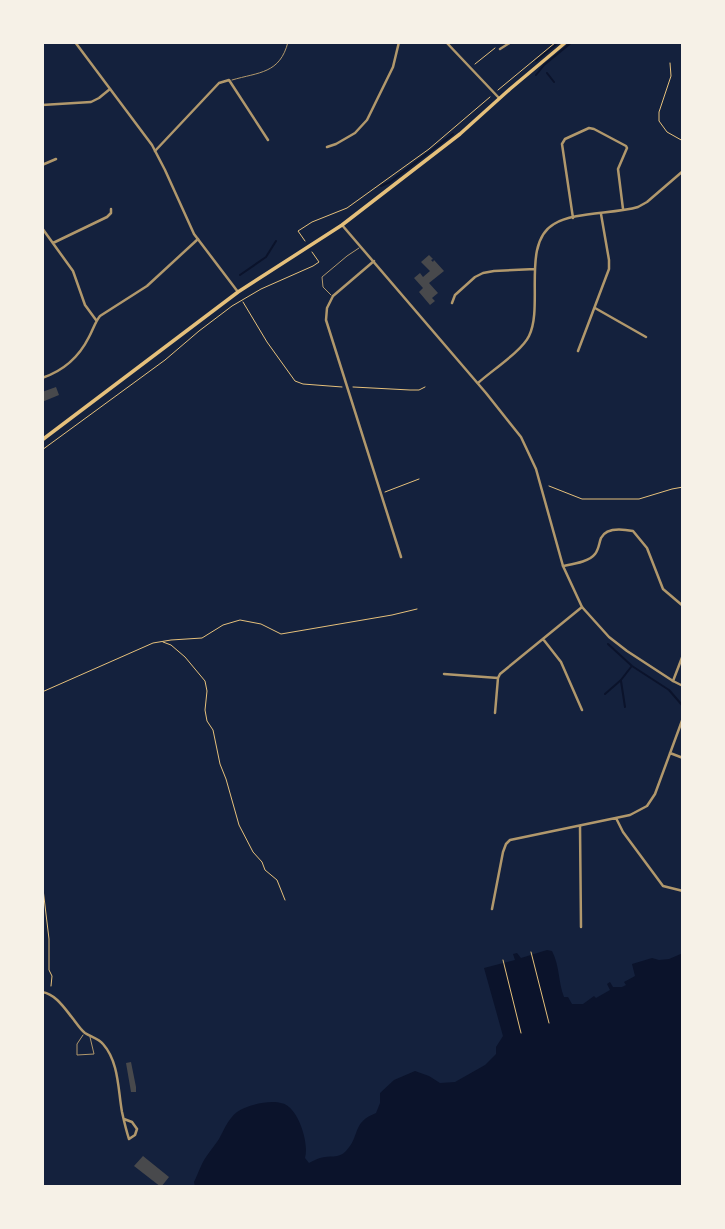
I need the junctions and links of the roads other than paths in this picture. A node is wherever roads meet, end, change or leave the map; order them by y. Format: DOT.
graph roads {
  1 [pos="82,42"];
  2 [pos="288,42"];
  3 [pos="399,42"];
  4 [pos="446,42"];
  5 [pos="511,42"];
  6 [pos="566,42"];
  7 [pos="76,44"];
  8 [pos="500,49"];
  9 [pos="229,80"];
  10 [pos="110,89"];
  11 [pos="499,98"];
  12 [pos="42,105"];
  13 [pos="268,140"];
  14 [pos="327,147"];
  15 [pos="155,152"];
  16 [pos="56,159"];
  17 [pos="42,165"];
  18 [pos="683,171"];
  19 [pos="111,209"];
  20 [pos="624,210"];
  21 [pos="601,214"];
  22 [pos="573,218"];
  23 [pos="342,225"];
  24 [pos="42,228"];
  25 [pos="198,239"];
  26 [pos="53,243"];
  27 [pos="361,247"];
  28 [pos="374,261"];
  29 [pos="536,270"];
  30 [pos="238,292"];
  31 [pos="333,296"];
  32 [pos="452,303"];
  33 [pos="595,308"];
  34 [pos="96,320"];
  35 [pos="646,337"];
  36 [pos="578,351"];
  37 [pos="42,378"];
  38 [pos="478,383"];
  39 [pos="42,440"];
  40 [pos="401,557"];
  41 [pos="563,566"];
  42 [pos="683,606"];
  43 [pos="582,607"];
  44 [pos="543,639"];
  45 [pos="683,656"];
  46 [pos="444,674"];
  47 [pos="498,678"];
  48 [pos="673,681"];
  49 [pos="683,686"];
  50 [pos="582,710"];
  51 [pos="495,713"];
  52 [pos="683,718"];
  53 [pos="670,753"];
  54 [pos="683,758"];
  55 [pos="616,818"];
  56 [pos="580,826"];
  57 [pos="683,891"];
  58 [pos="492,909"];
  59 [pos="581,927"];
  60 [pos="42,992"];
  61 [pos="85,1032"];
  62 [pos="89,1035"];
  63 [pos="124,1119"];
  1 -- 7 [label="street"];
  2 -- 9 [label="lane"];
  3 -- 14 [label="street"];
  4 -- 11 [label="street"];
  5 -- 8 [label="street"];
  6 -- 11 [label="main road"];
  7 -- 10 [label="street"];
  9 -- 13 [label="street"];
  9 -- 15 [label="street"];
  10 -- 12 [label="street"];
  10 -- 15 [label="street"];
  11 -- 23 [label="main road"];
  15 -- 25 [label="street"];
  16 -- 17 [label="street"];
  18 -- 20 [label="street"];
  19 -- 26 [label="street"];
  20 -- 21 [label="street"];
  20 -- 22 [label="street"];
  21 -- 22 [label="street"];
  21 -- 33 [label="street"];
  22 -- 29 [label="street"];
  23 -- 27 [label="street"];
  23 -- 30 [label="main road"];
  24 -- 26 [label="street"];
  25 -- 30 [label="street"];
  25 -- 34 [label="street"];
  26 -- 34 [label="street"];
  27 -- 28 [label="street"];
  27 -- 31 [label="lane"];
  28 -- 31 [label="street"];
  28 -- 38 [label="street"];
  29 -- 32 [label="street"];
  29 -- 38 [label="street"];
  30 -- 39 [label="main road"];
  31 -- 40 [label="street"];
  33 -- 35 [label="street"];
  33 -- 36 [label="street"];
  34 -- 37 [label="street"];
  38 -- 41 [label="street"];
  41 -- 42 [label="street"];
  41 -- 43 [label="street"];
  43 -- 44 [label="street"];
  43 -- 48 [label="street"];
  44 -- 47 [label="street"];
  44 -- 50 [label="street"];
  45 -- 48 [label="street"];
  46 -- 47 [label="street"];
  47 -- 51 [label="street"];
  48 -- 49 [label="street"];
  52 -- 53 [label="street"];
  53 -- 54 [label="street"];
  53 -- 55 [label="street"];
  55 -- 56 [label="street"];
  55 -- 57 [label="street"];
  56 -- 58 [label="street"];
  56 -- 59 [label="street"];
  60 -- 61 [label="street"];
  61 -- 62 [label="street"];
  61 -- 62 [label="lane"];
  62 -- 63 [label="street"];
  63 -- 63 [label="street"];
}
